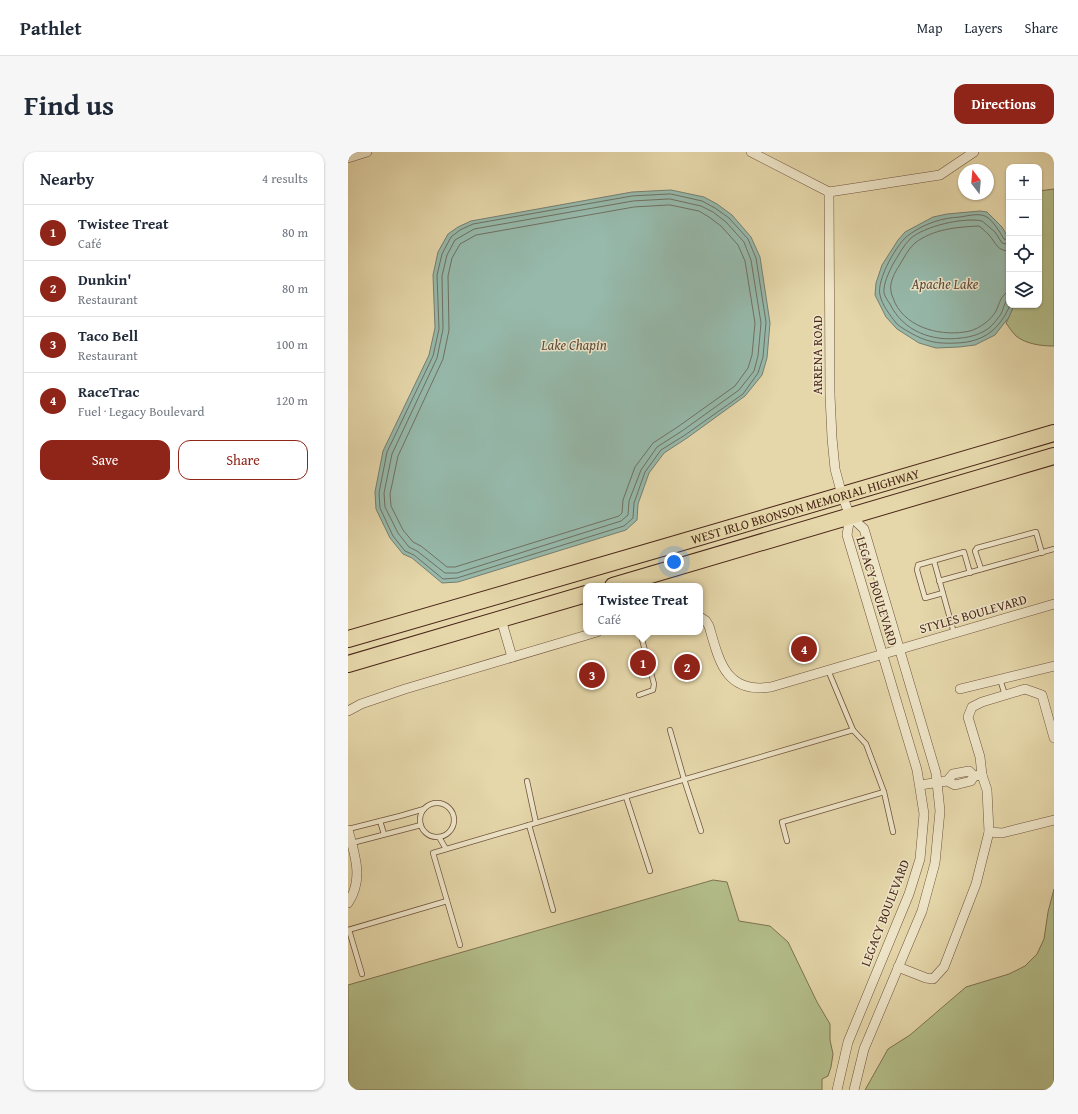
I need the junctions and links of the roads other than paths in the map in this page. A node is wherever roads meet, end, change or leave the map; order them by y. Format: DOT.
graph roads {
  1 [pos="367,152"];
  2 [pos="751,152"];
  3 [pos="974,152"];
  4 [pos="348,158"];
  5 [pos="829,192"];
  6 [pos="1054,433"];
  7 [pos="1054,456"];
  8 [pos="842,495"];
  9 [pos="850,516"];
  10 [pos="1054,549"];
  11 [pos="1042,553"];
  12 [pos="934,561"];
  13 [pos="981,570"];
  14 [pos="970,573"];
  15 [pos="939,581"];
  16 [pos="623,583"];
  17 [pos="527,587"];
  18 [pos="943,593"];
  19 [pos="583,595"];
  20 [pos="1054,604"];
  21 [pos="501,619"];
  22 [pos="703,619"];
  23 [pos="954,633"];
  24 [pos="587,635"];
  25 [pos="641,635"];
  26 [pos="348,638"];
  27 [pos="900,649"];
  28 [pos="882,654"];
  29 [pos="512,658"];
  30 [pos="348,664"];
  31 [pos="1054,666"];
  32 [pos="828,670"];
  33 [pos="1000,680"];
  34 [pos="960,689"];
  35 [pos="639,696"];
  36 [pos="1005,696"];
  37 [pos="348,711"];
  38 [pos="670,730"];
  39 [pos="853,730"];
  40 [pos="1054,738"];
  41 [pos="978,776"];
  42 [pos="684,780"];
  43 [pos="527,781"];
  44 [pos="937,782"];
  45 [pos="920,785"];
  46 [pos="884,792"];
  47 [pos="626,797"];
  48 [pos="424,809"];
  49 [pos="1054,820"];
  50 [pos="380,821"];
  51 [pos="536,823"];
  52 [pos="421,825"];
  53 [pos="529,825"];
  54 [pos="348,830"];
  55 [pos="701,831"];
  56 [pos="893,832"];
  57 [pos="989,832"];
  58 [pos="384,834"];
  59 [pos="439,837"];
  60 [pos="787,841"];
  61 [pos="352,843"];
  62 [pos="446,849"];
  63 [pos="650,872"];
  64 [pos="447,902"];
  65 [pos="348,903"];
  66 [pos="553,910"];
  67 [pos="349,930"];
  68 [pos="460,945"];
  69 [pos="898,967"];
  70 [pos="362,974"];
  71 [pos="838,1090"];
  72 [pos="854,1090"];
  1 -- 4 [label="street"];
  2 -- 5 [label="street"];
  3 -- 5 [label="street"];
  5 -- 8 [label="street, ARRENA ROAD"];
  6 -- 8 [label="highway, WEST IRLO BRONSON MEMORIAL HIGHWAY"];
  7 -- 9 [label="highway, WEST IRLO BRONSON MEMORIAL HIGHWAY"];
  8 -- 9 [label="street, ARRENA ROAD"];
  8 -- 17 [label="highway, WEST IRLO BRONSON MEMORIAL HIGHWAY"];
  9 -- 16 [label="highway, WEST IRLO BRONSON MEMORIAL HIGHWAY"];
  9 -- 27 [label="street, LEGACY BOULEVARD"];
  9 -- 28 [label="street, LEGACY BOULEVARD"];
  10 -- 11 [label="lane"];
  11 -- 13 [label="lane"];
  11 -- 13 [label="lane"];
  12 -- 14 [label="lane"];
  12 -- 15 [label="lane"];
  12 -- 18 [label="lane"];
  13 -- 14 [label="lane"];
  14 -- 15 [label="lane"];
  15 -- 18 [label="lane"];
  17 -- 21 [label="highway"];
  17 -- 26 [label="highway, WEST IRLO BRONSON MEMORIAL HIGHWAY"];
  18 -- 23 [label="lane"];
  19 -- 21 [label="highway"];
  20 -- 23 [label="street, STYLES BOULEVARD"];
  21 -- 29 [label="street"];
  21 -- 30 [label="highway"];
  22 -- 32 [label="street, STYLES BOULEVARD"];
  23 -- 27 [label="street, STYLES BOULEVARD"];
  24 -- 29 [label="street"];
  25 -- 35 [label="lane"];
  27 -- 28 [label="street, STYLES BOULEVARD"];
  27 -- 44 [label="street, LEGACY BOULEVARD"];
  28 -- 32 [label="street, STYLES BOULEVARD"];
  28 -- 45 [label="street, LEGACY BOULEVARD"];
  29 -- 37 [label="street"];
  31 -- 33 [label="street"];
  32 -- 39 [label="lane"];
  33 -- 34 [label="street"];
  33 -- 36 [label="lane"];
  36 -- 40 [label="street"];
  36 -- 41 [label="street"];
  38 -- 42 [label="lane"];
  39 -- 42 [label="lane"];
  39 -- 46 [label="lane"];
  41 -- 44 [label="street"];
  41 -- 57 [label="street"];
  42 -- 47 [label="lane"];
  42 -- 55 [label="lane"];
  43 -- 51 [label="lane"];
  44 -- 45 [label="street"];
  44 -- 69 [label="street, LEGACY BOULEVARD"];
  45 -- 71 [label="street, LEGACY BOULEVARD"];
  46 -- 56 [label="lane"];
  46 -- 60 [label="lane"];
  47 -- 51 [label="lane"];
  47 -- 63 [label="lane"];
  48 -- 50 [label="lane"];
  48 -- 52 [label="lane"];
  48 -- 59 [label="lane"];
  49 -- 57 [label="street"];
  50 -- 54 [label="lane"];
  50 -- 58 [label="lane"];
  51 -- 53 [label="lane"];
  52 -- 58 [label="lane"];
  52 -- 59 [label="lane"];
  53 -- 62 [label="lane"];
  53 -- 66 [label="lane"];
  54 -- 61 [label="street"];
  57 -- 69 [label="street"];
  58 -- 61 [label="lane"];
  59 -- 62 [label="lane"];
  61 -- 65 [label="street"];
  62 -- 64 [label="lane"];
  64 -- 67 [label="lane"];
  64 -- 68 [label="lane"];
  67 -- 70 [label="lane"];
  69 -- 72 [label="street, LEGACY BOULEVARD"];
}
